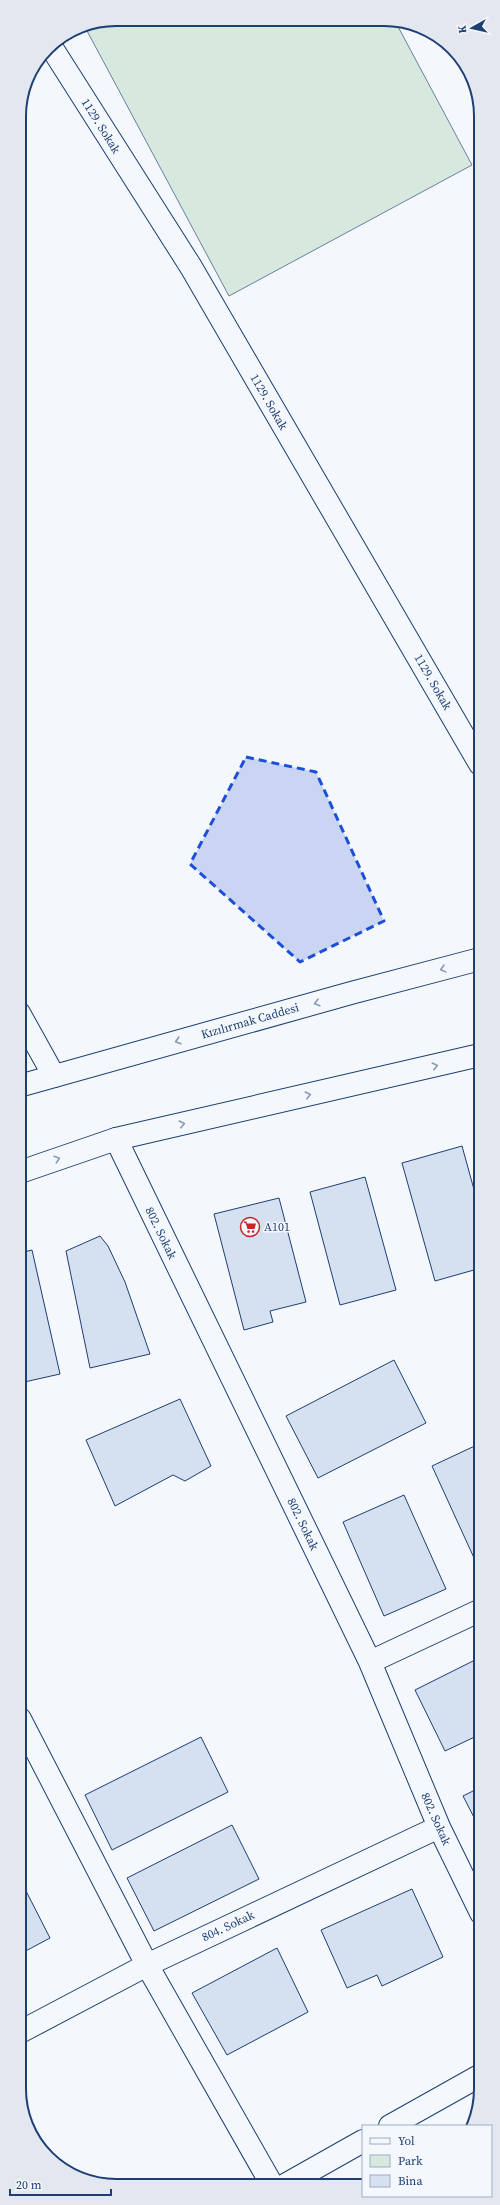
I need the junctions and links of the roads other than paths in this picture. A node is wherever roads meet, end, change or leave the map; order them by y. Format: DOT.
graph roads {
  1 [pos="54,51"];
  2 [pos="474,754"];
  3 [pos="474,961"];
  4 [pos="26,1024"];
  5 [pos="474,1056"];
  6 [pos="54,1076"];
  7 [pos="26,1084"];
  8 [pos="116,1140"];
  9 [pos="26,1170"];
  10 [pos="474,1613"];
  11 [pos="370,1662"];
  12 [pos="26,1730"];
  13 [pos="439,1827"];
  14 [pos="474,1899"];
  15 [pos="147,1964"];
  16 [pos="26,2029"];
  17 [pos="474,2079"];
  18 [pos="392,2125"];
  19 [pos="362,2142"];
  20 [pos="269,2179"];
  21 [pos="296,2179"];
  1 -- 2 [label="street, 1129. Sokak"];
  3 -- 6 [label="street, Kızılırmak Caddesi, one-way"];
  4 -- 6 [label="street"];
  8 -- 5 [label="street, one-way"];
  6 -- 7 [label="street, Kızılırmak Caddesi"];
  9 -- 8 [label="street, one-way"];
  8 -- 11 [label="street, 802. Sokak"];
  10 -- 11 [label="street"];
  11 -- 13 [label="street, 802. Sokak"];
  12 -- 15 [label="street"];
  13 -- 14 [label="street, 802. Sokak"];
  13 -- 15 [label="street, 804. Sokak"];
  15 -- 16 [label="street, 804. Sokak"];
  15 -- 20 [label="street"];
  17 -- 18 [label="street"];
  19 -- 21 [label="street"];
}
